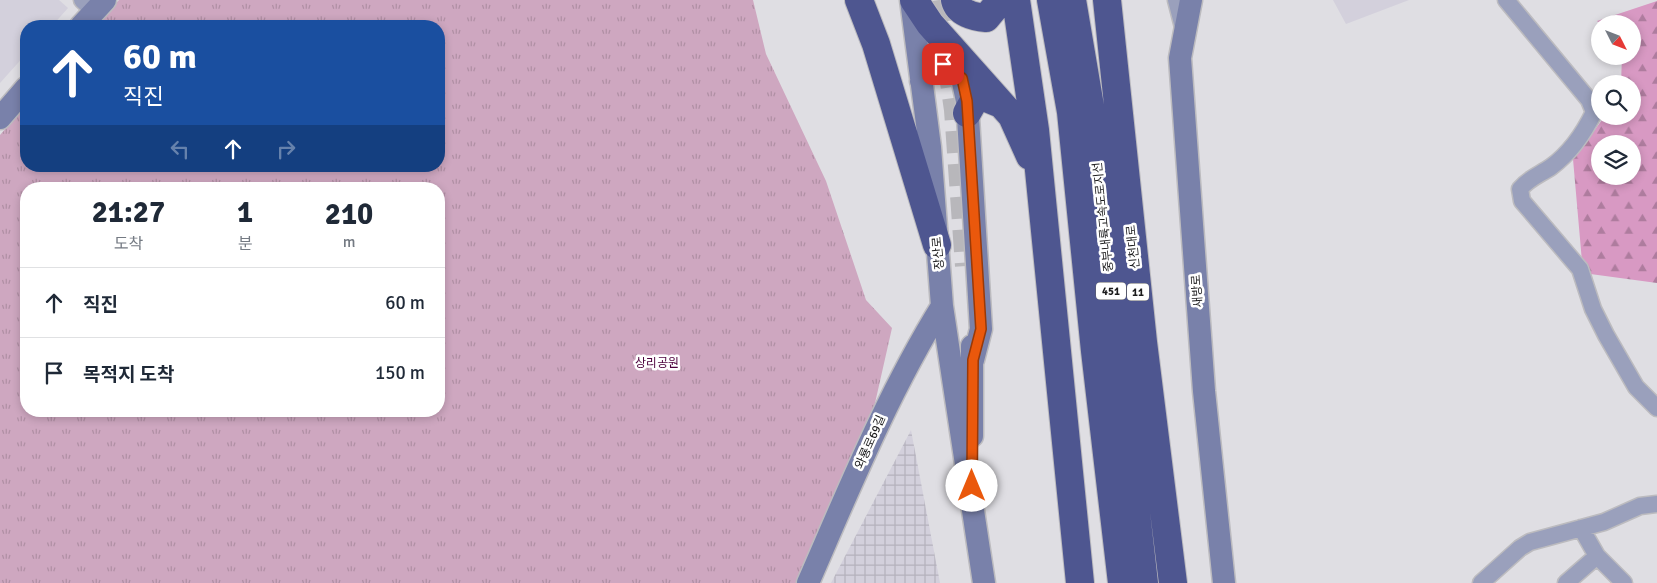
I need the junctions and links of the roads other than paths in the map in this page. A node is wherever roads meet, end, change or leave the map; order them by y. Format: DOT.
graph roads {
  1 [pos="859,0"];
  2 [pos="912,0"];
  3 [pos="955,0"];
  4 [pos="1001,0"];
  5 [pos="1016,0"];
  6 [pos="1051,0"];
  7 [pos="1072,0"];
  8 [pos="1108,0"];
  9 [pos="1176,0"];
  10 [pos="1191,0"];
  11 [pos="1506,0"];
  12 [pos="1184,42"];
  13 [pos="921,81"];
  14 [pos="20,95"];
  15 [pos="1001,104"];
  16 [pos="968,113"];
  17 [pos="0,118"];
  18 [pos="1040,183"];
  19 [pos="937,245"];
  20 [pos="942,306"];
  21 [pos="971,327"];
  22 [pos="973,360"];
  23 [pos="1657,408"];
  24 [pos="972,504"];
  25 [pos="1657,504"];
  26 [pos="1581,528"];
  27 [pos="1597,556"];
  28 [pos="808,583"];
  29 [pos="984,583"];
  30 [pos="1080,583"];
  31 [pos="1122,583"];
  32 [pos="1144,583"];
  33 [pos="1173,583"];
  34 [pos="1224,583"];
  35 [pos="1481,583"];
  36 [pos="1566,583"];
  37 [pos="1624,583"];
  1 -- 19 [label="highway"];
  2 -- 13 [label="main road, 장산로"];
  2 -- 15 [label="highway"];
  3 -- 4 [label="highway"];
  5 -- 18 [label="highway"];
  6 -- 31 [label="highway, 중부내륙고속도로지선 / 451"];
  7 -- 32 [label="highway, 중부내륙고속도로지선 / 451"];
  8 -- 33 [label="highway, 신천대로 / 11"];
  9 -- 12 [label="street"];
  10 -- 12 [label="main road, 새방로"];
  11 -- 23 [label="street"];
  12 -- 34 [label="main road, 새방로"];
  13 -- 16 [label="main road"];
  13 -- 19 [label="main road, 장산로"];
  14 -- 17 [label="main road"];
  15 -- 16 [label="highway"];
  15 -- 18 [label="highway"];
  16 -- 22 [label="main road"];
  18 -- 30 [label="highway"];
  19 -- 20 [label="main road, 장산로"];
  20 -- 24 [label="main road, 장산로"];
  20 -- 28 [label="main road, 와룡로69길"];
  21 -- 22 [label="main road, 장산로"];
  22 -- 24 [label="main road, 장산로"];
  24 -- 29 [label="main road, 장산로"];
  25 -- 26 [label="street"];
  26 -- 27 [label="street"];
  26 -- 35 [label="street"];
  27 -- 36 [label="street"];
  27 -- 37 [label="street"];
}
